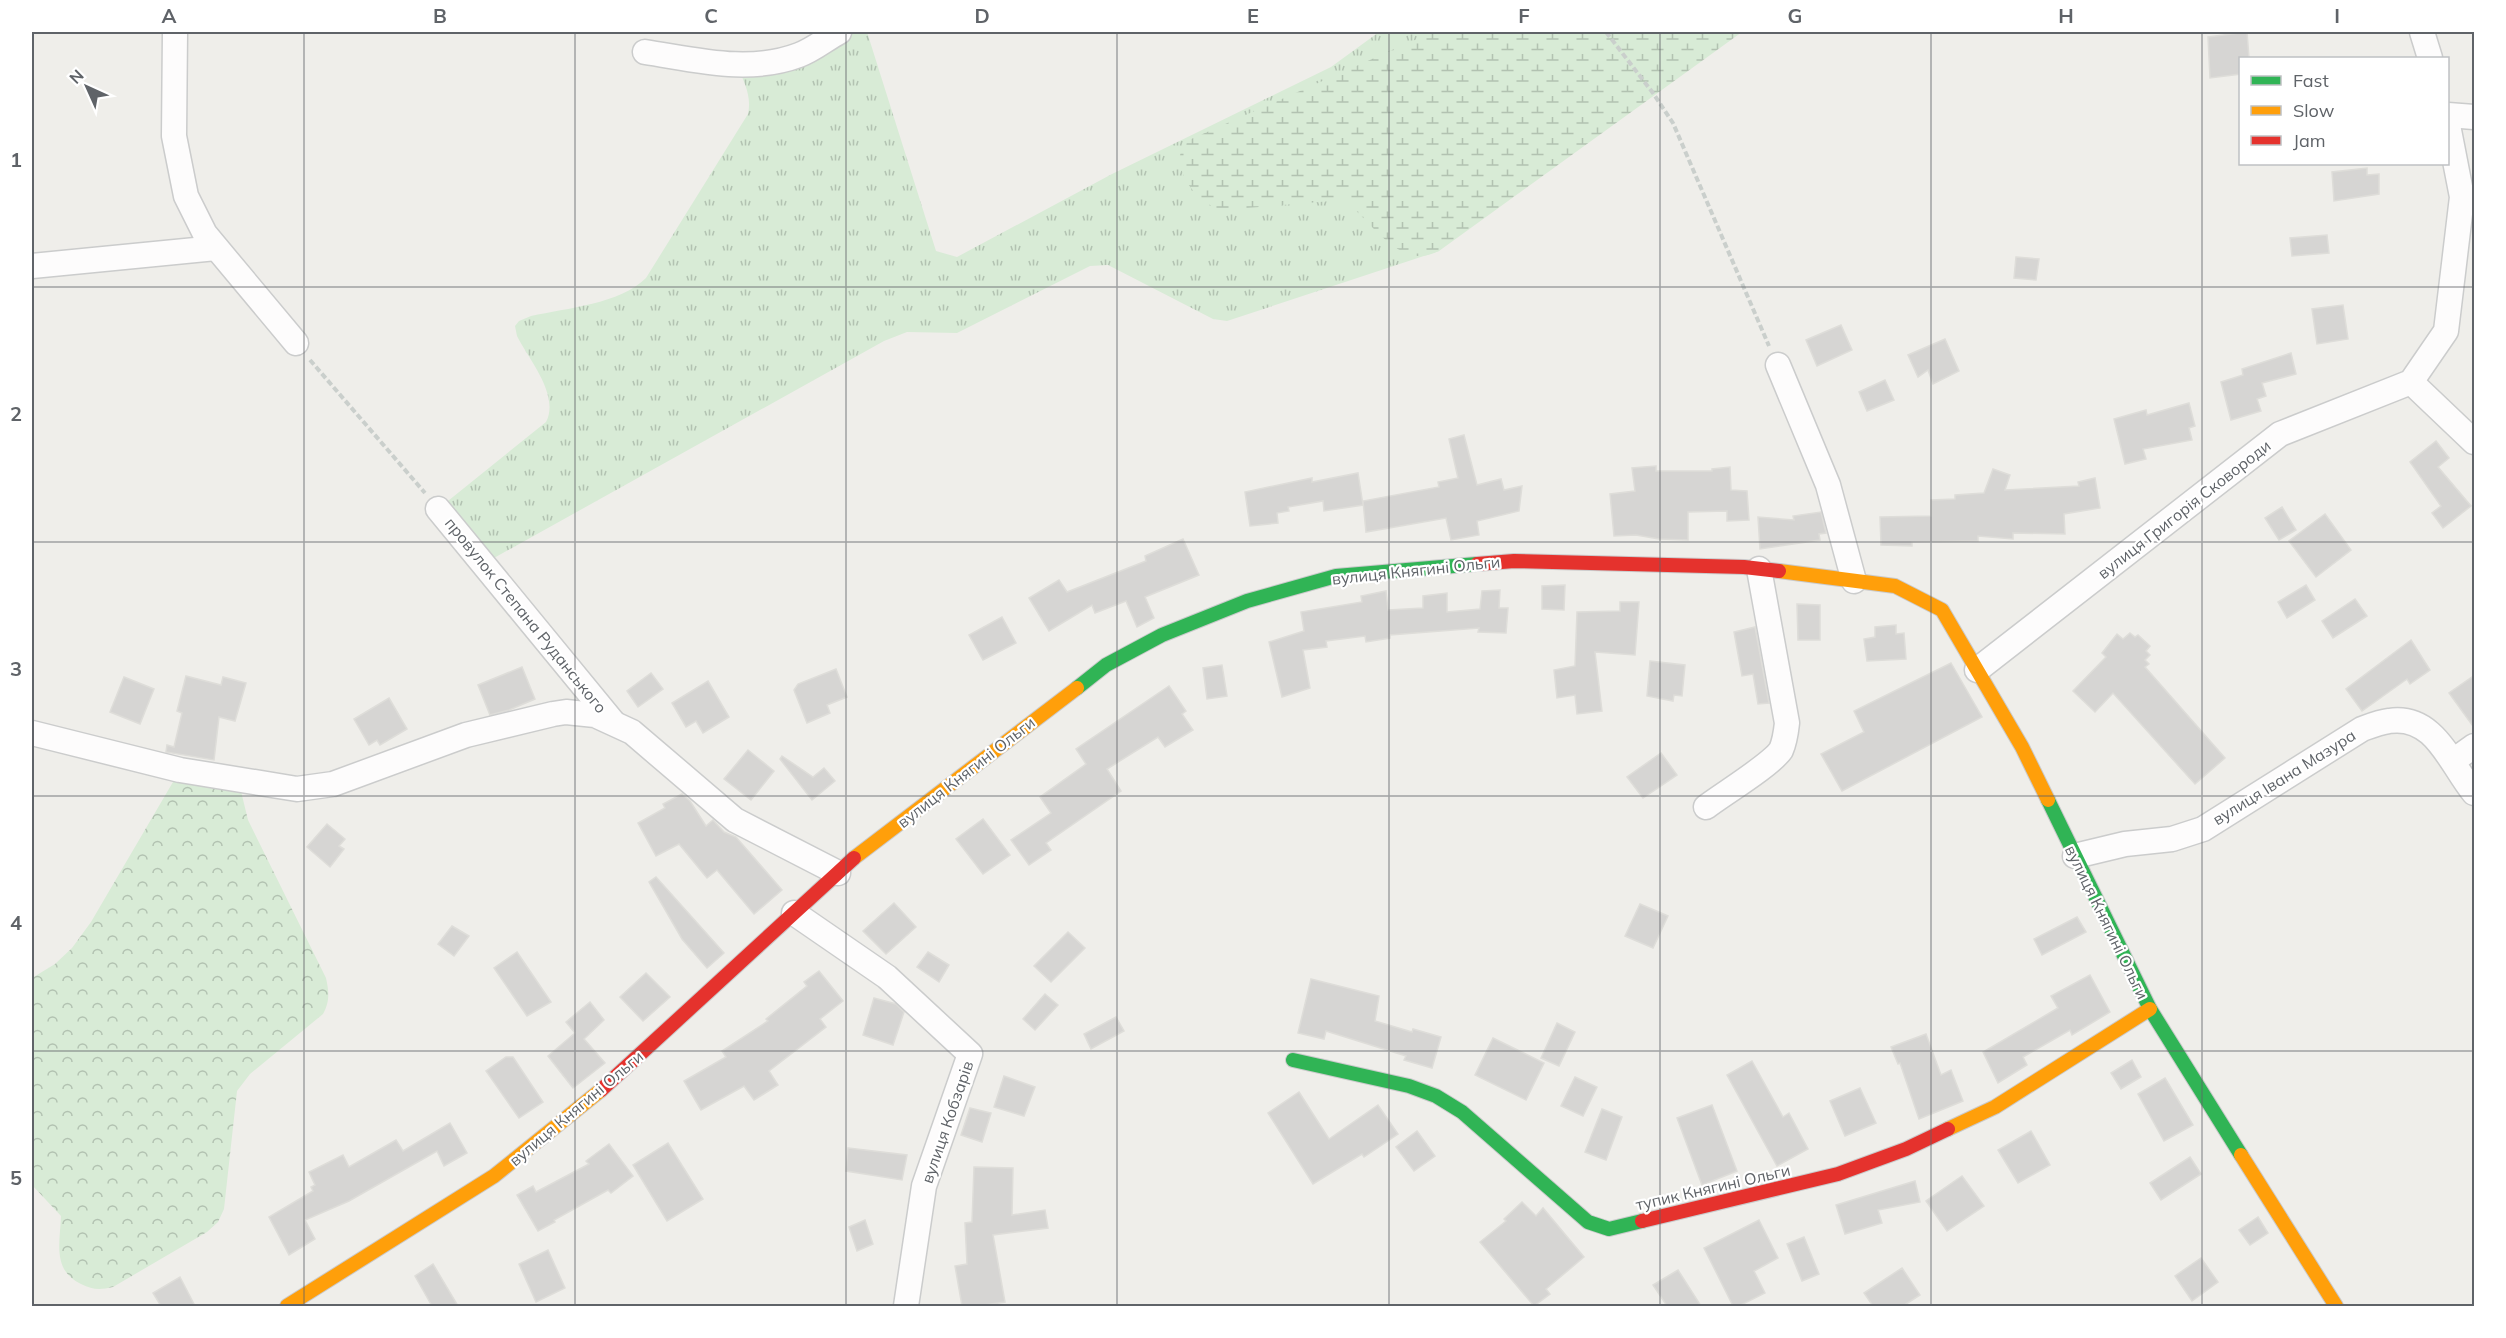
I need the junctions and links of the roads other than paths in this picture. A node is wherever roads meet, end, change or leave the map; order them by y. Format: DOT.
graph roads {
  1 [pos="175,32"];
  2 [pos="839,32"];
  3 [pos="2422,32"];
  4 [pos="645,52"];
  5 [pos="2430,57"];
  6 [pos="2449,115"];
  7 [pos="2475,117"];
  8 [pos="2449,130"];
  9 [pos="216,248"];
  10 [pos="32,266"];
  11 [pos="296,343"];
  12 [pos="1778,365"];
  13 [pos="2411,382"];
  14 [pos="2475,442"];
  15 [pos="438,509"];
  16 [pos="1759,569"];
  17 [pos="1854,581"];
  18 [pos="1977,670"];
  19 [pos="613,722"];
  20 [pos="32,734"];
  21 [pos="2475,746"];
  22 [pos="2453,761"];
  23 [pos="2475,793"];
  24 [pos="1706,807"];
  25 [pos="2075,856"];
  26 [pos="838,873"];
  27 [pos="794,913"];
  28 [pos="2150,1009"];
  29 [pos="1293,1060"];
  30 [pos="286,1306"];
  31 [pos="906,1306"];
  32 [pos="2336,1306"];
  1 -- 9 [label="street"];
  2 -- 4 [label="street"];
  3 -- 5 [label="street"];
  6 -- 7 [label="street"];
  8 -- 13 [label="street"];
  9 -- 10 [label="street"];
  9 -- 11 [label="street"];
  12 -- 17 [label="street"];
  13 -- 14 [label="street"];
  13 -- 18 [label="street, вулиця Григорія Сковороди"];
  15 -- 19 [label="street, провулок Степана Руданського"];
  16 -- 17 [label="street, вулиця Княгині Ольги"];
  16 -- 24 [label="street"];
  16 -- 26 [label="street, вулиця Княгині Ольги"];
  17 -- 18 [label="street, вулиця Княгині Ольги"];
  18 -- 25 [label="street, вулиця Княгині Ольги"];
  19 -- 20 [label="street"];
  19 -- 26 [label="street"];
  21 -- 22 [label="street"];
  22 -- 23 [label="street, вулиця Івана Мазура"];
  22 -- 25 [label="street, вулиця Івана Мазура"];
  25 -- 28 [label="street, вулиця Княгині Ольги"];
  26 -- 27 [label="street, вулиця Княгині Ольги"];
  27 -- 30 [label="street, вулиця Княгині Ольги"];
  27 -- 31 [label="street"];
  28 -- 29 [label="street, тупик Княгині Ольги"];
  28 -- 32 [label="street, вулиця Княгині Ольги"];
}
